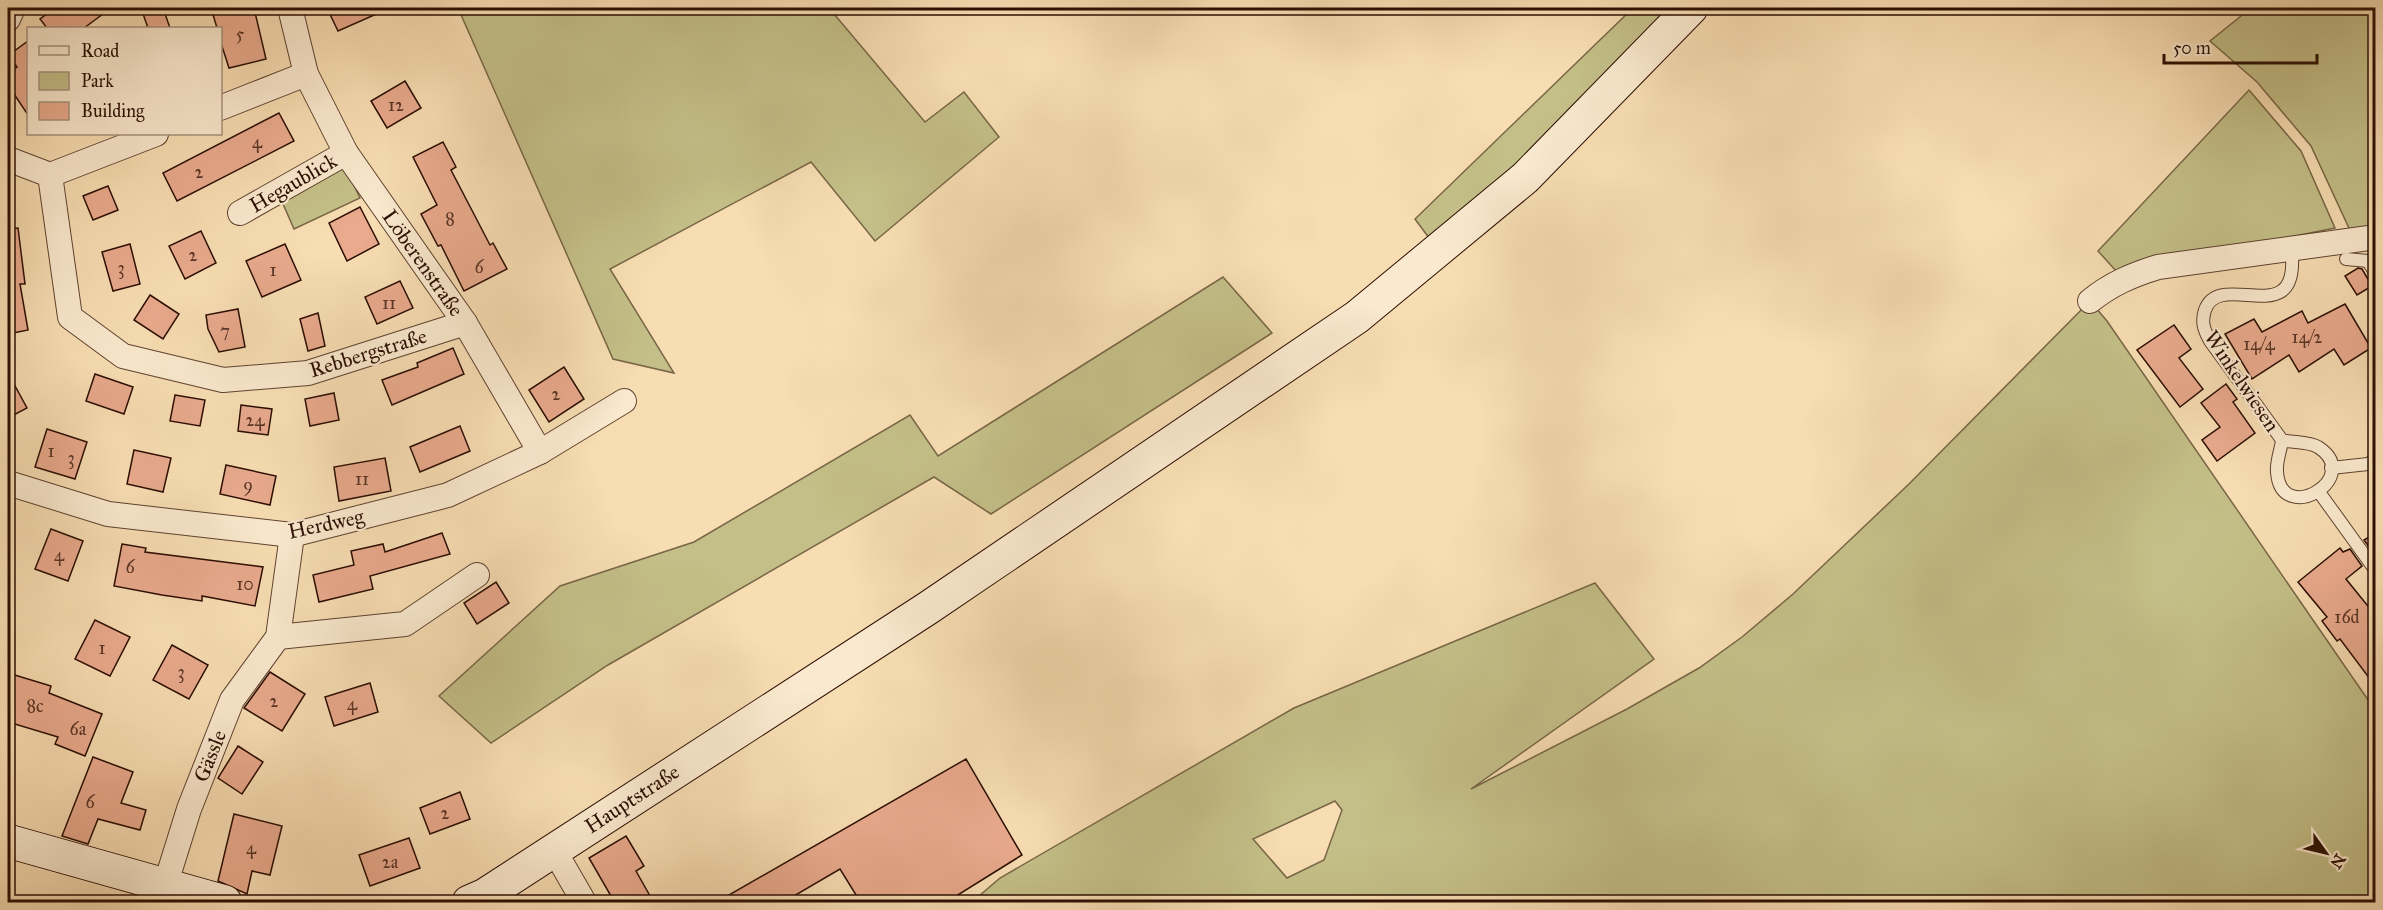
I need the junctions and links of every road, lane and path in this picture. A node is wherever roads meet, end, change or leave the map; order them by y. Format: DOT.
graph roads {
  1 [pos="13,8"];
  2 [pos="290,8"];
  3 [pos="1691,8"];
  4 [pos="8,19"];
  5 [pos="306,74"];
  6 [pos="222,107"];
  7 [pos="153,135"];
  8 [pos="346,153"];
  9 [pos="8,159"];
  10 [pos="50,176"];
  11 [pos="240,213"];
  12 [pos="2376,237"];
  13 [pos="2291,247"];
  14 [pos="2346,259"];
  15 [pos="2376,274"];
  16 [pos="2090,302"];
  17 [pos="465,323"];
  18 [pos="624,401"];
  19 [pos="2282,440"];
  20 [pos="540,452"];
  21 [pos="2376,459"];
  22 [pos="2331,468"];
  23 [pos="8,483"];
  24 [pos="2319,492"];
  25 [pos="292,535"];
  26 [pos="2376,572"];
  27 [pos="477,575"];
  28 [pos="278,637"];
  29 [pos="8,841"];
  30 [pos="554,850"];
  31 [pos="171,894"];
  32 [pos="225,903"];
  33 [pos="469,903"];
  34 [pos="584,903"];
  1 -- 4 [label="street"];
  2 -- 5 [label="street, Löberenstraße"];
  3 -- 30 [label="main road, Hauptstraße"];
  5 -- 6 [label="street"];
  5 -- 8 [label="street, Löberenstraße"];
  7 -- 10 [label="street"];
  8 -- 11 [label="street, Hegaublick"];
  8 -- 17 [label="street, Löberenstraße"];
  9 -- 10 [label="street"];
  10 -- 17 [label="street, Rebbergstraße"];
  12 -- 13 [label="street"];
  13 -- 16 [label="street"];
  13 -- 19 [label="lane, Winkelwiesen"];
  14 -- 15 [label="lane"];
  17 -- 20 [label="street, Löberenstraße"];
  18 -- 20 [label="street, Herdweg"];
  19 -- 22 [label="lane, Winkelwiesen"];
  19 -- 24 [label="lane, Winkelwiesen"];
  20 -- 25 [label="street, Herdweg"];
  21 -- 22 [label="lane"];
  22 -- 24 [label="lane"];
  23 -- 25 [label="street, Herdweg"];
  24 -- 26 [label="lane"];
  25 -- 28 [label="street, Gässle"];
  27 -- 28 [label="street"];
  28 -- 31 [label="street, Gässle"];
  29 -- 31 [label="main road"];
  30 -- 33 [label="main road, Hauptstraße"];
  30 -- 34 [label="street"];
  31 -- 32 [label="main road"];
}
